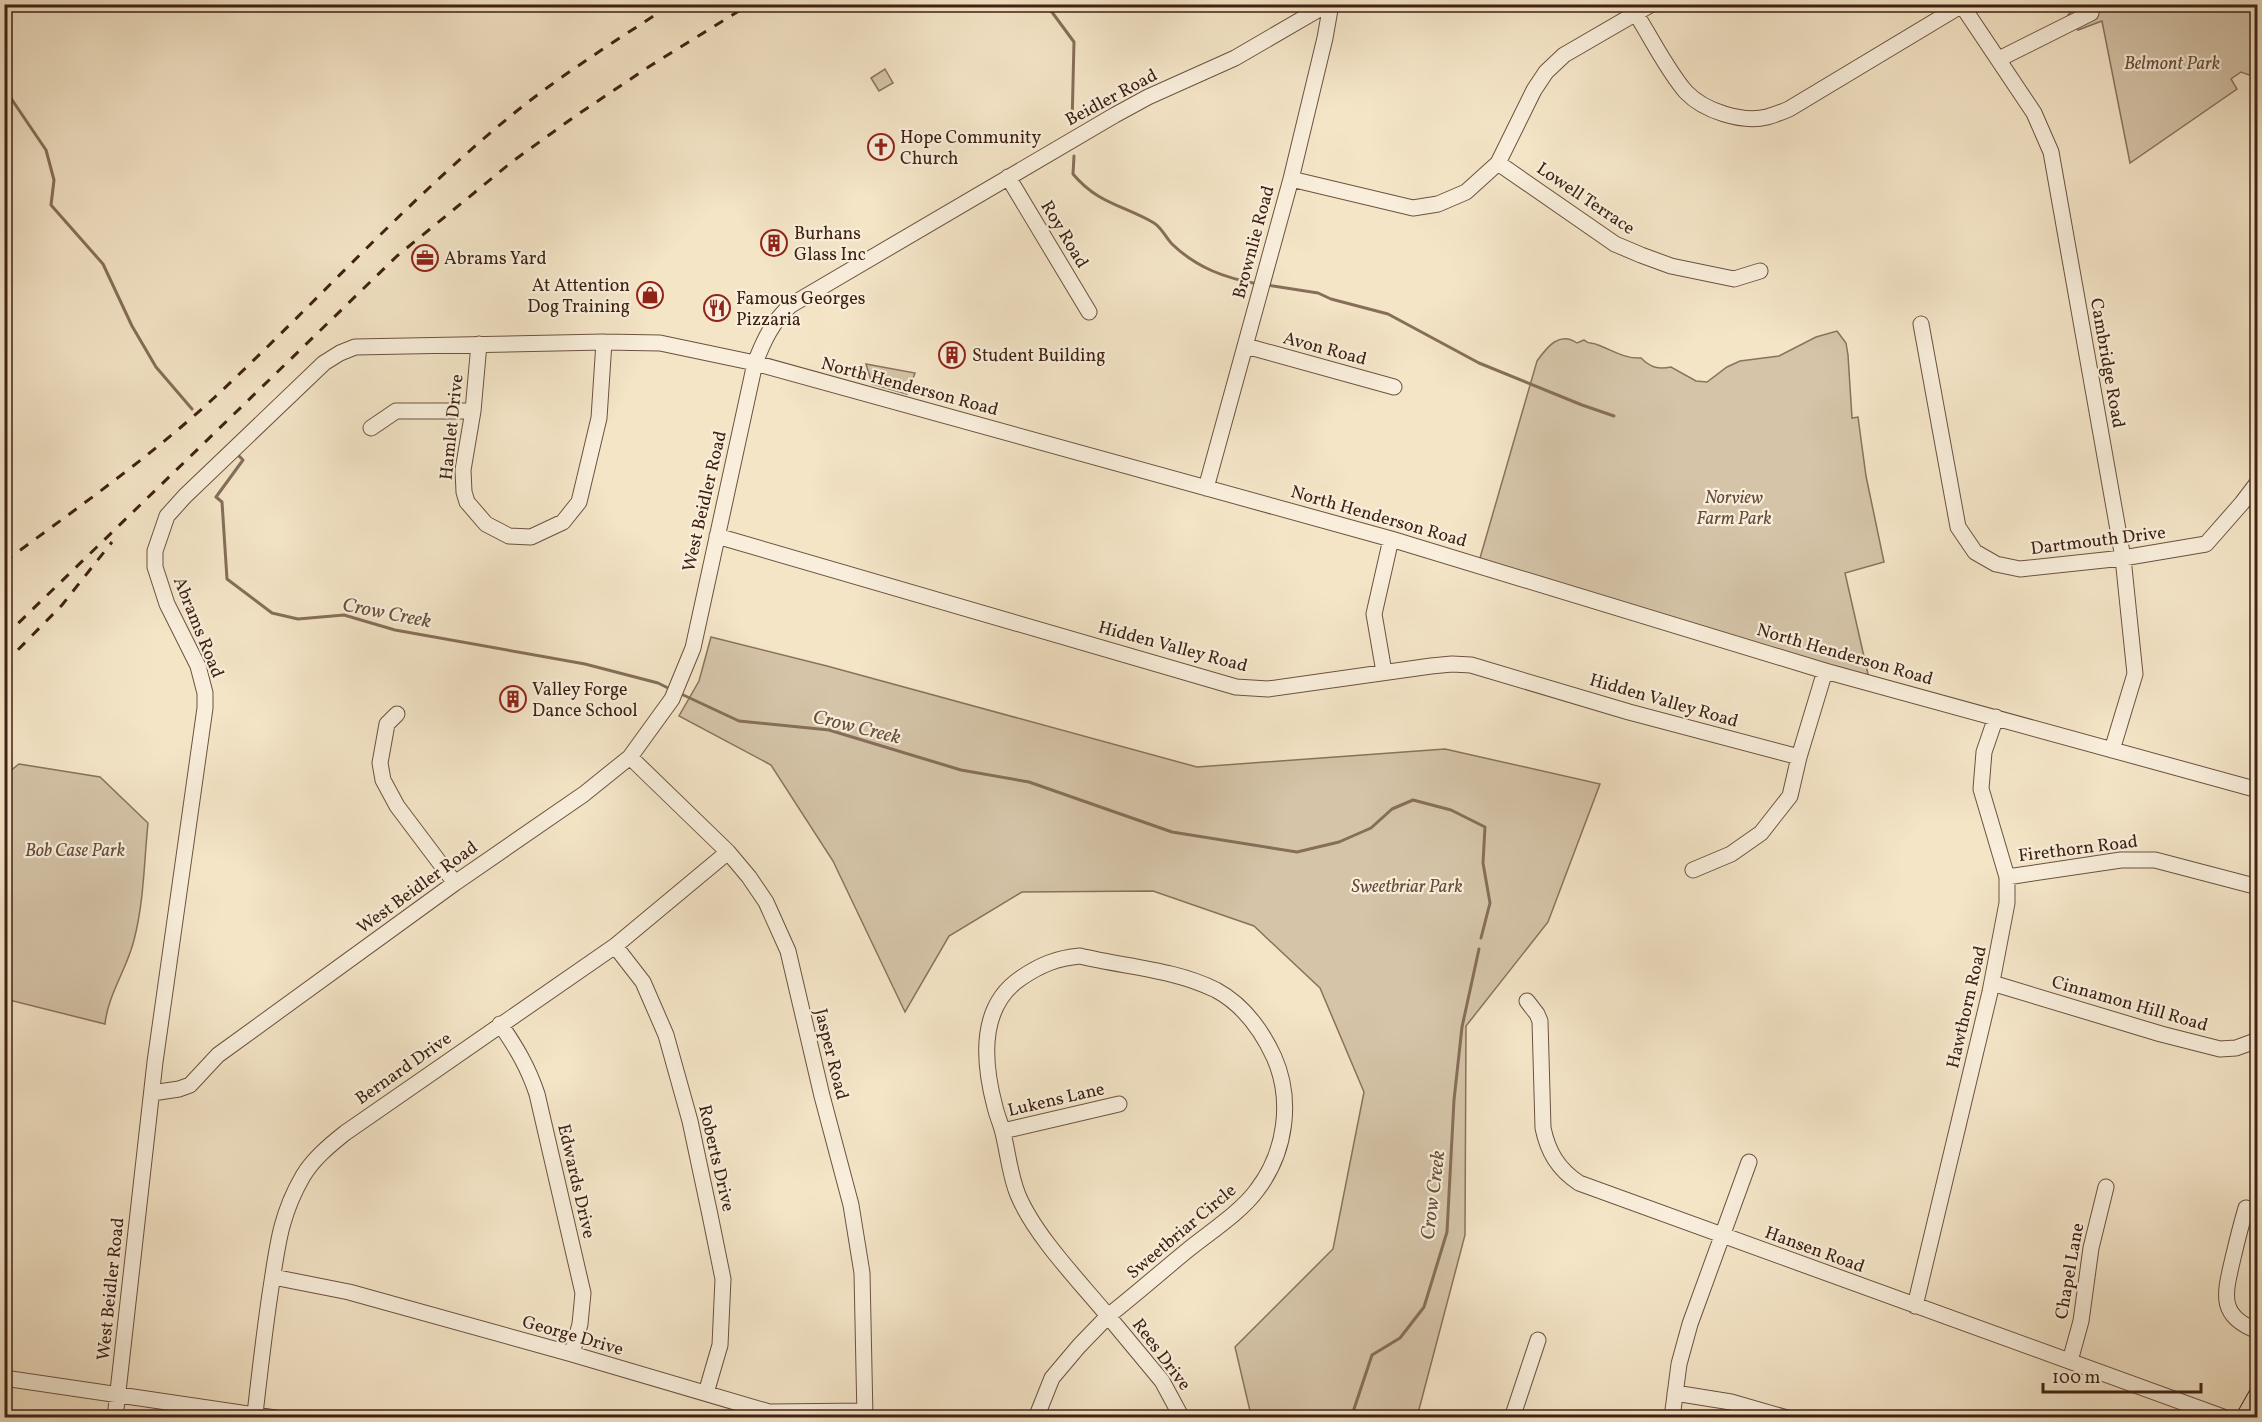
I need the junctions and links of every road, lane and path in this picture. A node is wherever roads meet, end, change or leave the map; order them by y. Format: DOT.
graph roads {
  1 [pos="1329,4"];
  2 [pos="1652,4"];
  3 [pos="1962,5"];
  4 [pos="2091,13"];
  5 [pos="1636,14"];
  6 [pos="1999,59"];
  7 [pos="1498,163"];
  8 [pos="1008,177"];
  9 [pos="1291,179"];
  10 [pos="1760,271"];
  11 [pos="1089,312"];
  12 [pos="1921,324"];
  13 [pos="604,342"];
  14 [pos="479,344"];
  15 [pos="1245,346"];
  16 [pos="755,363"];
  17 [pos="1394,387"];
  18 [pos="473,411"];
  19 [pos="371,428"];
  20 [pos="2258,482"];
  21 [pos="1206,488"];
  22 [pos="717,536"];
  23 [pos="1391,539"];
  24 [pos="2123,558"];
  25 [pos="1825,671"];
  26 [pos="1384,672"];
  27 [pos="397,714"];
  28 [pos="1996,717"];
  29 [pos="2112,750"];
  30 [pos="630,757"];
  31 [pos="1799,757"];
  32 [pos="2258,790"];
  33 [pos="728,852"];
  34 [pos="1693,870"];
  35 [pos="2007,877"];
  36 [pos="455,883"];
  37 [pos="2258,887"];
  38 [pos="615,946"];
  39 [pos="1992,983"];
  40 [pos="1527,1000"];
  41 [pos="500,1024"];
  42 [pos="2258,1040"];
  43 [pos="152,1093"];
  44 [pos="1119,1104"];
  45 [pos="1003,1131"];
  46 [pos="1749,1162"];
  47 [pos="2106,1187"];
  48 [pos="2246,1208"];
  49 [pos="1722,1236"];
  50 [pos="273,1277"];
  51 [pos="1915,1306"];
  52 [pos="1108,1316"];
  53 [pos="2258,1331"];
  54 [pos="1538,1340"];
  55 [pos="572,1354"];
  56 [pos="2070,1361"];
  57 [pos="4,1378"];
  58 [pos="706,1393"];
  59 [pos="1675,1393"];
  60 [pos="118,1394"];
  61 [pos="2258,1395"];
  62 [pos="255,1414"];
  63 [pos="865,1414"];
  64 [pos="115,1418"];
  65 [pos="275,1418"];
  66 [pos="1036,1418"];
  67 [pos="1182,1418"];
  68 [pos="1512,1418"];
  69 [pos="1672,1418"];
  70 [pos="1787,1418"];
  71 [pos="2226,1418"];
  72 [pos="2245,1418"];
  1 -- 8 [label="street, Beidler Road"];
  1 -- 9 [label="street, Brownlie Road"];
  2 -- 5 [label="street"];
  3 -- 5 [label="street"];
  3 -- 6 [label="street, Cambridge Road"];
  4 -- 6 [label="street"];
  5 -- 7 [label="street"];
  6 -- 24 [label="street, Cambridge Road"];
  7 -- 9 [label="street"];
  7 -- 10 [label="street, Lowell Terrace"];
  8 -- 11 [label="street, Roy Road"];
  8 -- 16 [label="street, Beidler Road"];
  9 -- 15 [label="street, Brownlie Road"];
  12 -- 24 [label="street, Dartmouth Drive"];
  13 -- 14 [label="street, North Henderson Road"];
  13 -- 16 [label="street, North Henderson Road"];
  13 -- 18 [label="street, Hamlet Drive"];
  14 -- 18 [label="street, Hamlet Drive"];
  14 -- 43 [label="street, Abrams Road"];
  15 -- 17 [label="street, Avon Road"];
  15 -- 21 [label="street, Brownlie Road"];
  16 -- 21 [label="street, North Henderson Road"];
  16 -- 22 [label="street, West Beidler Road"];
  18 -- 19 [label="street"];
  20 -- 24 [label="street, Dartmouth Drive"];
  21 -- 23 [label="street, North Henderson Road"];
  22 -- 26 [label="street, Hidden Valley Road"];
  22 -- 30 [label="street, West Beidler Road"];
  23 -- 25 [label="street, North Henderson Road"];
  23 -- 26 [label="street"];
  24 -- 29 [label="street, Cambridge Road"];
  25 -- 28 [label="street, North Henderson Road"];
  25 -- 31 [label="street"];
  26 -- 31 [label="street, Hidden Valley Road"];
  27 -- 36 [label="street"];
  28 -- 29 [label="street, North Henderson Road"];
  28 -- 35 [label="street, Hawthorn Road"];
  29 -- 32 [label="street, North Henderson Road"];
  30 -- 33 [label="street, Jasper Road"];
  30 -- 36 [label="street, West Beidler Road"];
  31 -- 34 [label="street"];
  33 -- 38 [label="street, Bernard Drive"];
  33 -- 63 [label="street, Jasper Road"];
  35 -- 37 [label="street, Firethorn Road"];
  35 -- 39 [label="street, Hawthorn Road"];
  36 -- 43 [label="street, West Beidler Road"];
  38 -- 41 [label="street, Bernard Drive"];
  38 -- 58 [label="street, Roberts Drive"];
  39 -- 42 [label="street, Cinnamon Hill Road"];
  39 -- 51 [label="street, Hawthorn Road"];
  40 -- 49 [label="street, Hansen Road"];
  41 -- 50 [label="street, Bernard Drive"];
  41 -- 55 [label="street, Edwards Drive"];
  43 -- 60 [label="street, West Beidler Road"];
  44 -- 45 [label="street, Lukens Lane"];
  45 -- 52 [label="street, Sweetbriar Circle"];
  45 -- 52 [label="street, Sweetbriar Circle"];
  46 -- 49 [label="street"];
  47 -- 56 [label="street, Chapel Lane"];
  48 -- 53 [label="street"];
  49 -- 51 [label="street, Hansen Road"];
  49 -- 59 [label="street"];
  50 -- 55 [label="street, George Drive"];
  50 -- 62 [label="street, Bernard Drive"];
  51 -- 56 [label="street, Hansen Road"];
  52 -- 66 [label="street"];
  52 -- 67 [label="street, Rees Drive"];
  54 -- 68 [label="street"];
  55 -- 58 [label="street, George Drive"];
  56 -- 71 [label="street, Hansen Road"];
  57 -- 60 [label="street"];
  58 -- 63 [label="street, George Drive"];
  59 -- 69 [label="street"];
  59 -- 70 [label="street"];
  60 -- 62 [label="street"];
  60 -- 64 [label="street, West Beidler Road"];
  61 -- 72 [label="main road"];
  62 -- 65 [label="street"];
}
